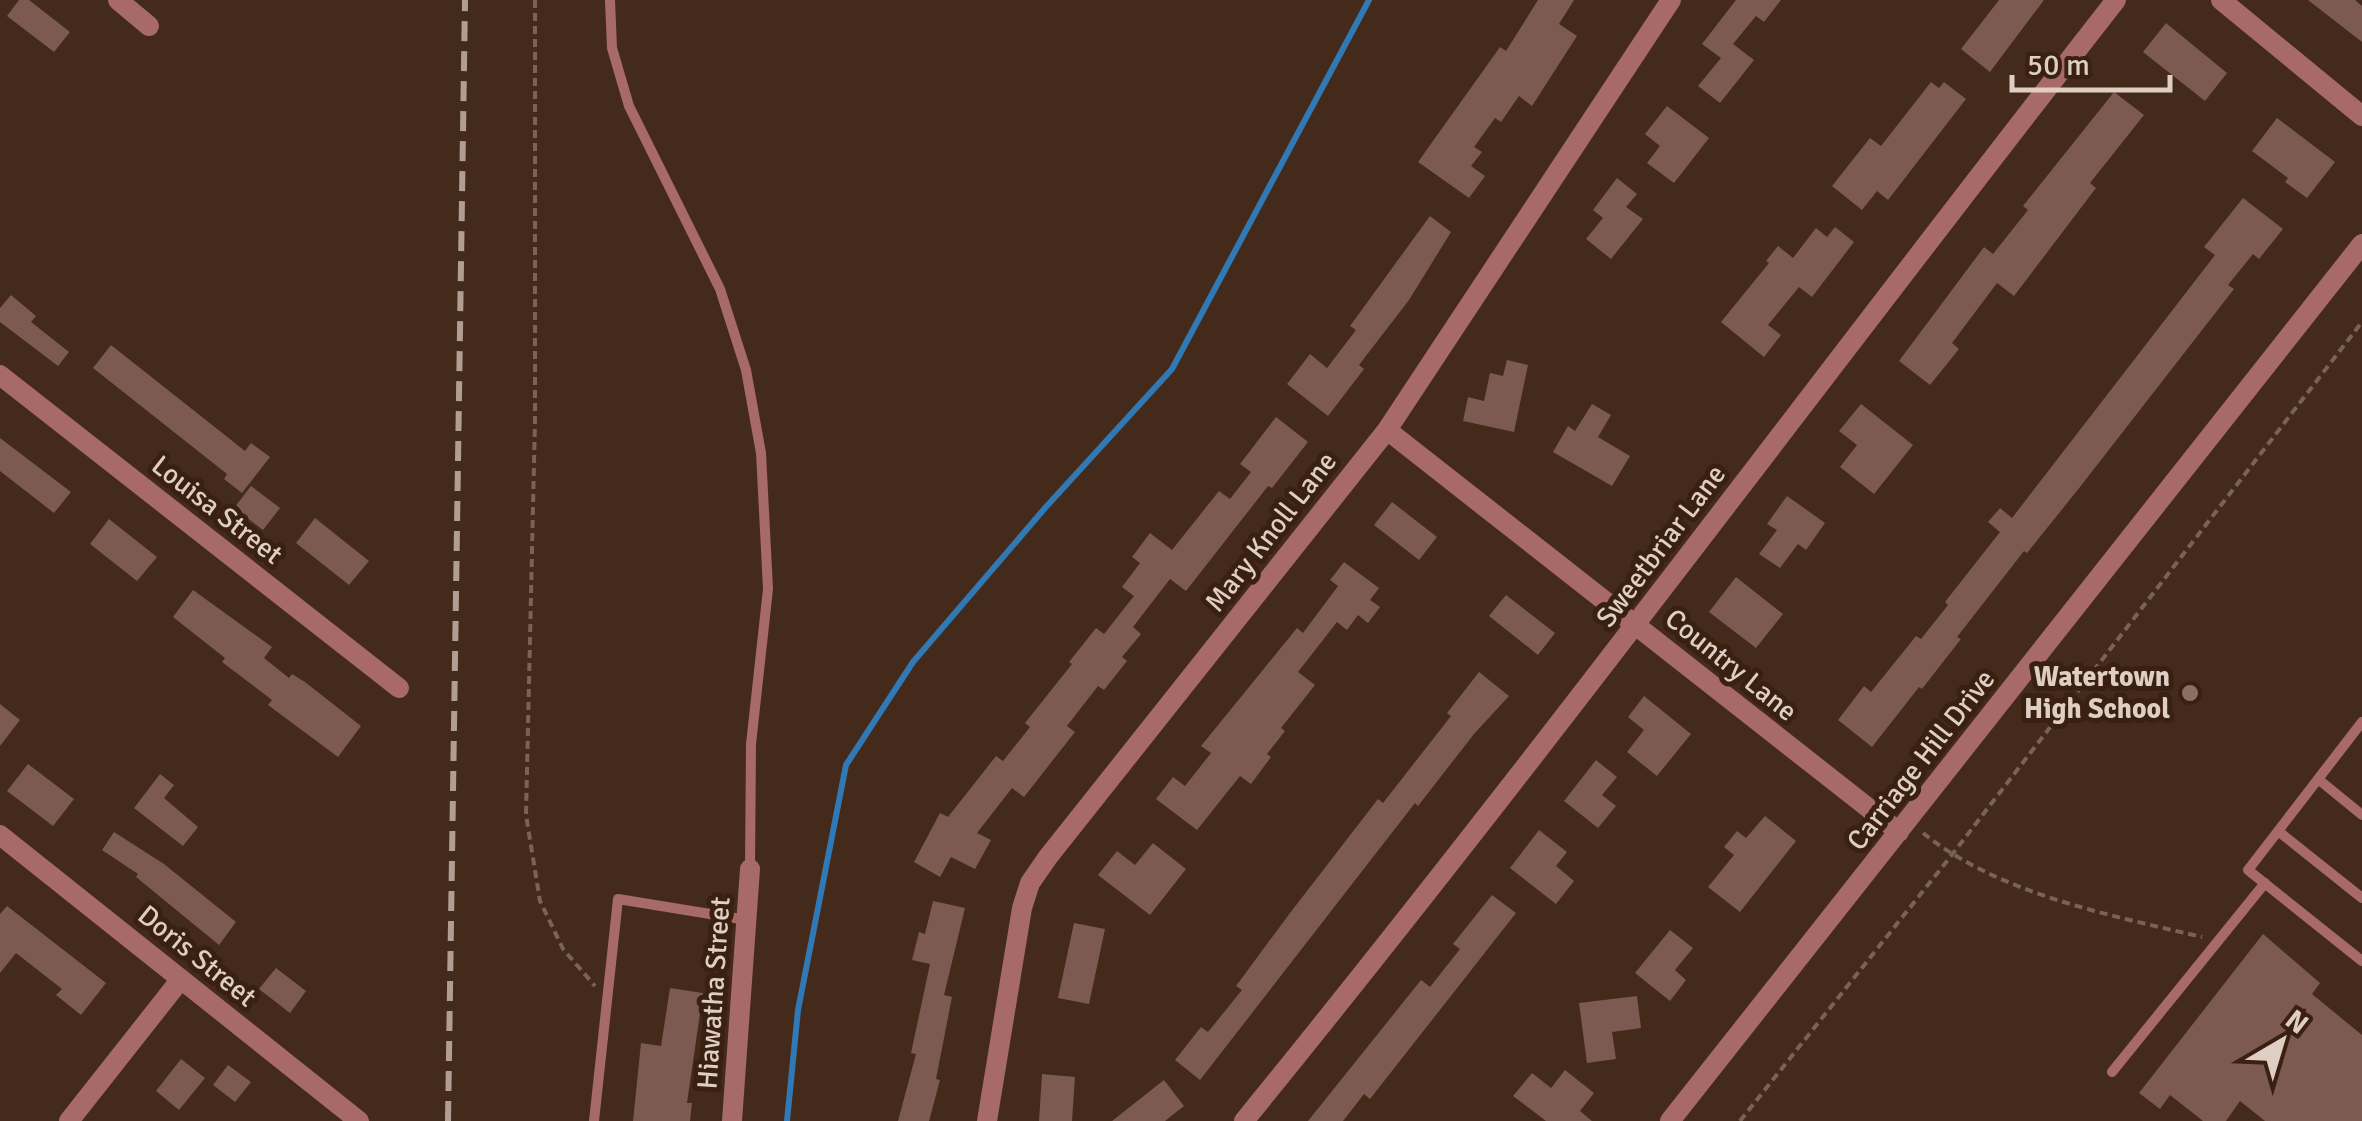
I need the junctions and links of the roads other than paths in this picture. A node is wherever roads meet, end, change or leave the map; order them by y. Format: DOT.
graph roads {
  1 [pos="610,0"];
  2 [pos="1671,0"];
  3 [pos="2116,0"];
  4 [pos="2221,0"];
  5 [pos="120,1"];
  6 [pos="149,26"];
  7 [pos="2362,116"];
  8 [pos="2362,244"];
  9 [pos="0,375"];
  10 [pos="1387,430"];
  11 [pos="1636,626"];
  12 [pos="399,688"];
  13 [pos="2360,728"];
  14 [pos="2318,780"];
  15 [pos="2362,815"];
  16 [pos="1904,826"];
  17 [pos="2278,831"];
  18 [pos="0,835"];
  19 [pos="750,869"];
  20 [pos="2266,883"];
  21 [pos="2362,898"];
  22 [pos="747,920"];
  23 [pos="2362,960"];
  24 [pos="182,979"];
  25 [pos="2112,1072"];
  26 [pos="69,1121"];
  27 [pos="359,1121"];
  28 [pos="594,1121"];
  29 [pos="732,1121"];
  30 [pos="987,1121"];
  31 [pos="1244,1121"];
  32 [pos="1670,1121"];
  1 -- 19 [label="lane"];
  2 -- 10 [label="street, Mary Knoll Lane"];
  3 -- 11 [label="street, Sweetbriar Lane"];
  4 -- 7 [label="street"];
  5 -- 6 [label="street"];
  8 -- 16 [label="street, Carriage Hill Drive"];
  9 -- 12 [label="street, Louisa Street"];
  10 -- 11 [label="street, Country Lane"];
  10 -- 30 [label="street, Mary Knoll Lane"];
  11 -- 16 [label="street, Country Lane"];
  11 -- 31 [label="street, Sweetbriar Lane"];
  13 -- 14 [label="lane"];
  14 -- 15 [label="lane"];
  14 -- 17 [label="lane"];
  16 -- 32 [label="street, Carriage Hill Drive"];
  17 -- 20 [label="lane"];
  17 -- 21 [label="lane"];
  18 -- 24 [label="street, Doris Street"];
  19 -- 22 [label="street, Hiawatha Street"];
  20 -- 23 [label="lane"];
  20 -- 25 [label="lane"];
  22 -- 28 [label="lane"];
  22 -- 29 [label="street, Hiawatha Street"];
  24 -- 26 [label="street"];
  24 -- 27 [label="street, Doris Street"];
}
